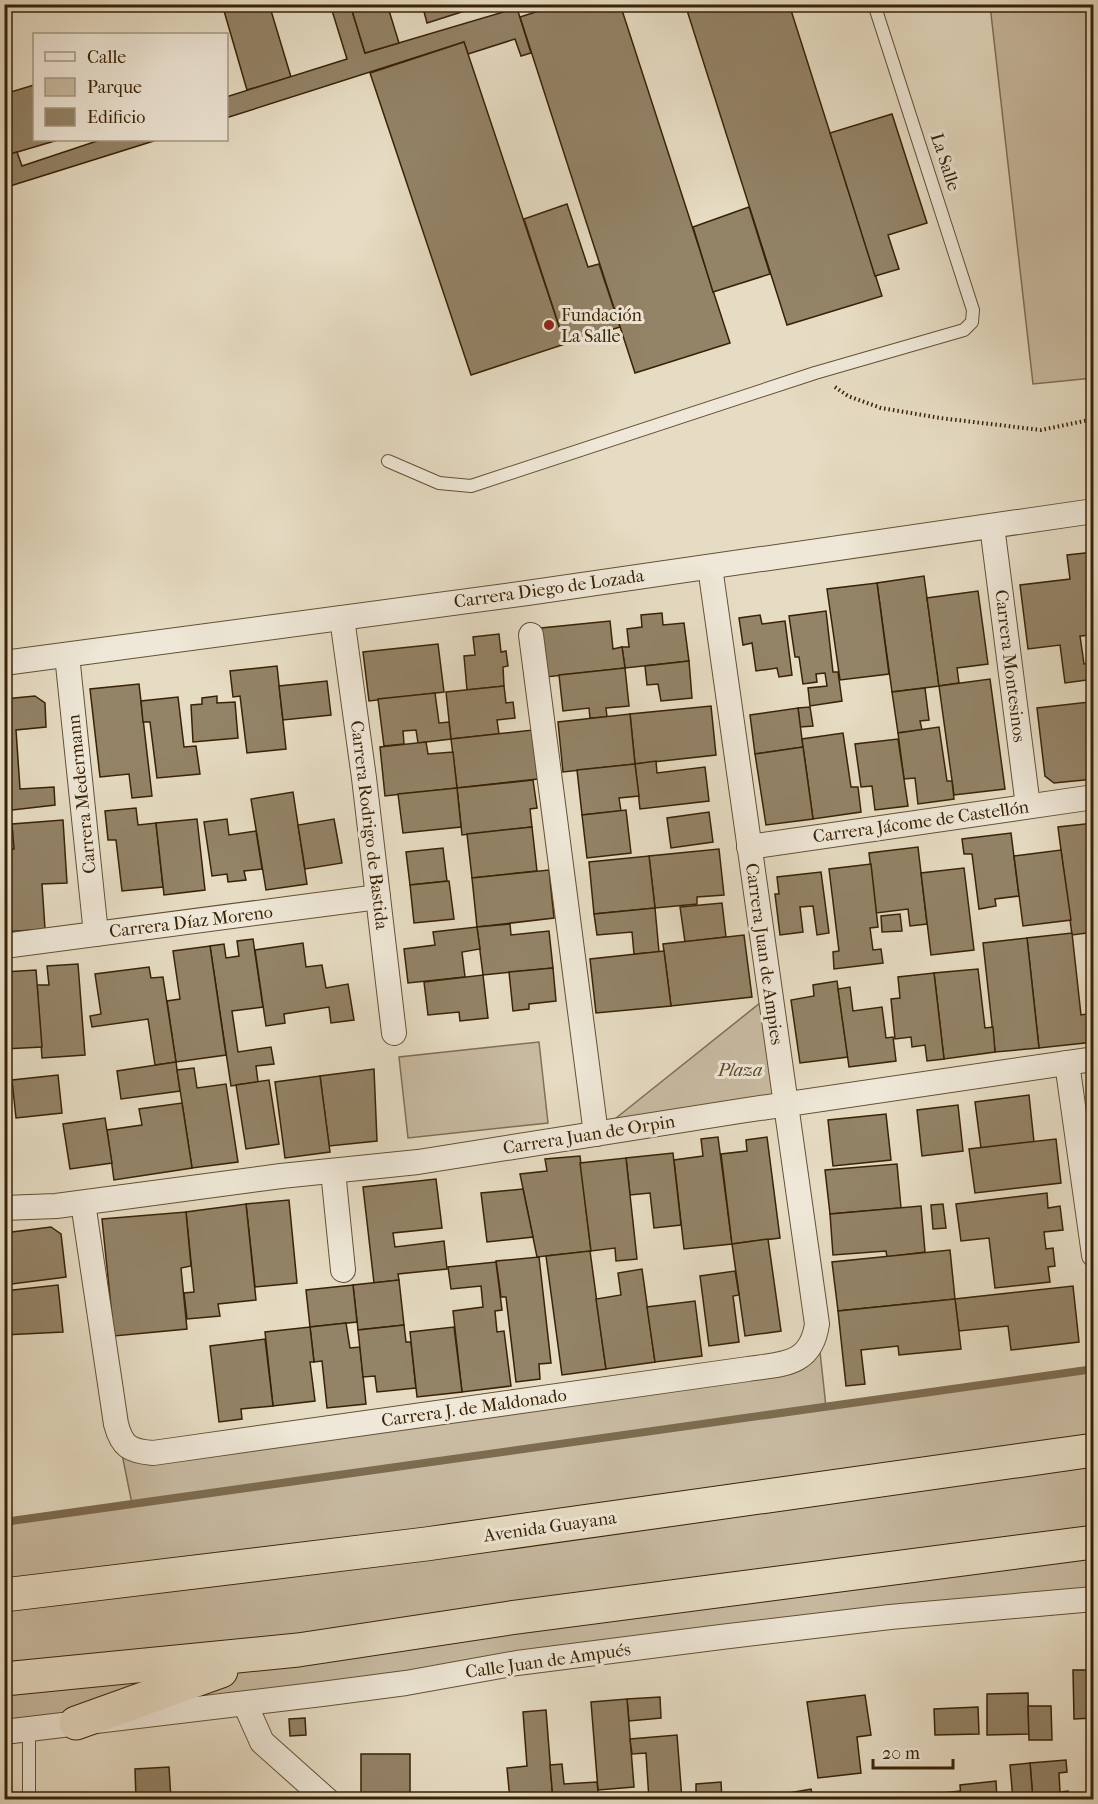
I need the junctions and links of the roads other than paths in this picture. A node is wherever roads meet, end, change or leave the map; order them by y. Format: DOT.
graph roads {
  1 [pos="874,4"];
  2 [pos="388,461"];
  3 [pos="1094,511"];
  4 [pos="992,526"];
  5 [pos="710,567"];
  6 [pos="342,618"];
  7 [pos="531,635"];
  8 [pos="67,655"];
  9 [pos="4,663"];
  10 [pos="1094,797"];
  11 [pos="1028,806"];
  12 [pos="749,847"];
  13 [pos="378,897"];
  14 [pos="96,934"];
  15 [pos="4,946"];
  16 [pos="394,1033"];
  17 [pos="1094,1059"];
  18 [pos="1066,1063"];
  19 [pos="785,1105"];
  20 [pos="596,1134"];
  21 [pos="333,1171"];
  22 [pos="83,1203"];
  23 [pos="4,1209"];
  24 [pos="1094,1255"];
  25 [pos="344,1270"];
  26 [pos="812,1342"];
  27 [pos="1094,1450"];
  28 [pos="1094,1542"];
  29 [pos="4,1595"];
  30 [pos="1094,1599"];
  31 [pos="271,1654"];
  32 [pos="4,1679"];
  33 [pos="245,1704"];
  34 [pos="76,1723"];
  35 [pos="29,1729"];
  36 [pos="4,1732"];
  37 [pos="29,1800"];
  38 [pos="327,1800"];
  1 -- 2 [label="lane, La Salle"];
  3 -- 4 [label="street, Carrera Diego de Lozada"];
  4 -- 5 [label="street, Carrera Diego de Lozada"];
  4 -- 11 [label="street, Carrera Montesinos"];
  5 -- 6 [label="street, Carrera Diego de Lozada"];
  5 -- 12 [label="street, Carrera Juan de Ampies"];
  6 -- 8 [label="street, Carrera Diego de Lozada"];
  6 -- 13 [label="street, Carrera Rodrigo de Bastida"];
  7 -- 20 [label="street"];
  8 -- 9 [label="street, Carrera Diego de Lozada"];
  8 -- 14 [label="street, Carrera Medermann"];
  10 -- 11 [label="street, Carrera Jácome de Castellón"];
  11 -- 12 [label="street, Carrera Jácome de Castellón"];
  12 -- 19 [label="street, Carrera Juan de Ampies"];
  13 -- 14 [label="street, Carrera Díaz Moreno"];
  13 -- 16 [label="street, Carrera Rodrigo de Bastida"];
  14 -- 15 [label="street, Carrera Díaz Moreno"];
  17 -- 18 [label="street, Carrera Juan de Orpin"];
  18 -- 19 [label="street, Carrera Juan de Orpin"];
  18 -- 24 [label="street"];
  19 -- 20 [label="street, Carrera Juan de Orpin"];
  19 -- 26 [label="street, Carrera Juan de Ampies"];
  20 -- 21 [label="street, Carrera Juan de Orpin"];
  21 -- 22 [label="street, Carrera Juan de Orpin"];
  21 -- 25 [label="street"];
  22 -- 23 [label="street, Carrera Juan de Orpin"];
  22 -- 26 [label="street, Carrera J. de Maldonado"];
  27 -- 29 [label="highway, Avenida Guayana"];
  28 -- 31 [label="highway"];
  30 -- 33 [label="street, Calle Juan de Ampués"];
  31 -- 32 [label="highway"];
  31 -- 34 [label="highway"];
  33 -- 34 [label="street, Calle Juan de Ampués"];
  33 -- 38 [label="street"];
  34 -- 35 [label="street, Calle Juan de Ampués"];
  35 -- 36 [label="street, Calle Juan de Ampués"];
  35 -- 37 [label="lane"];
}
